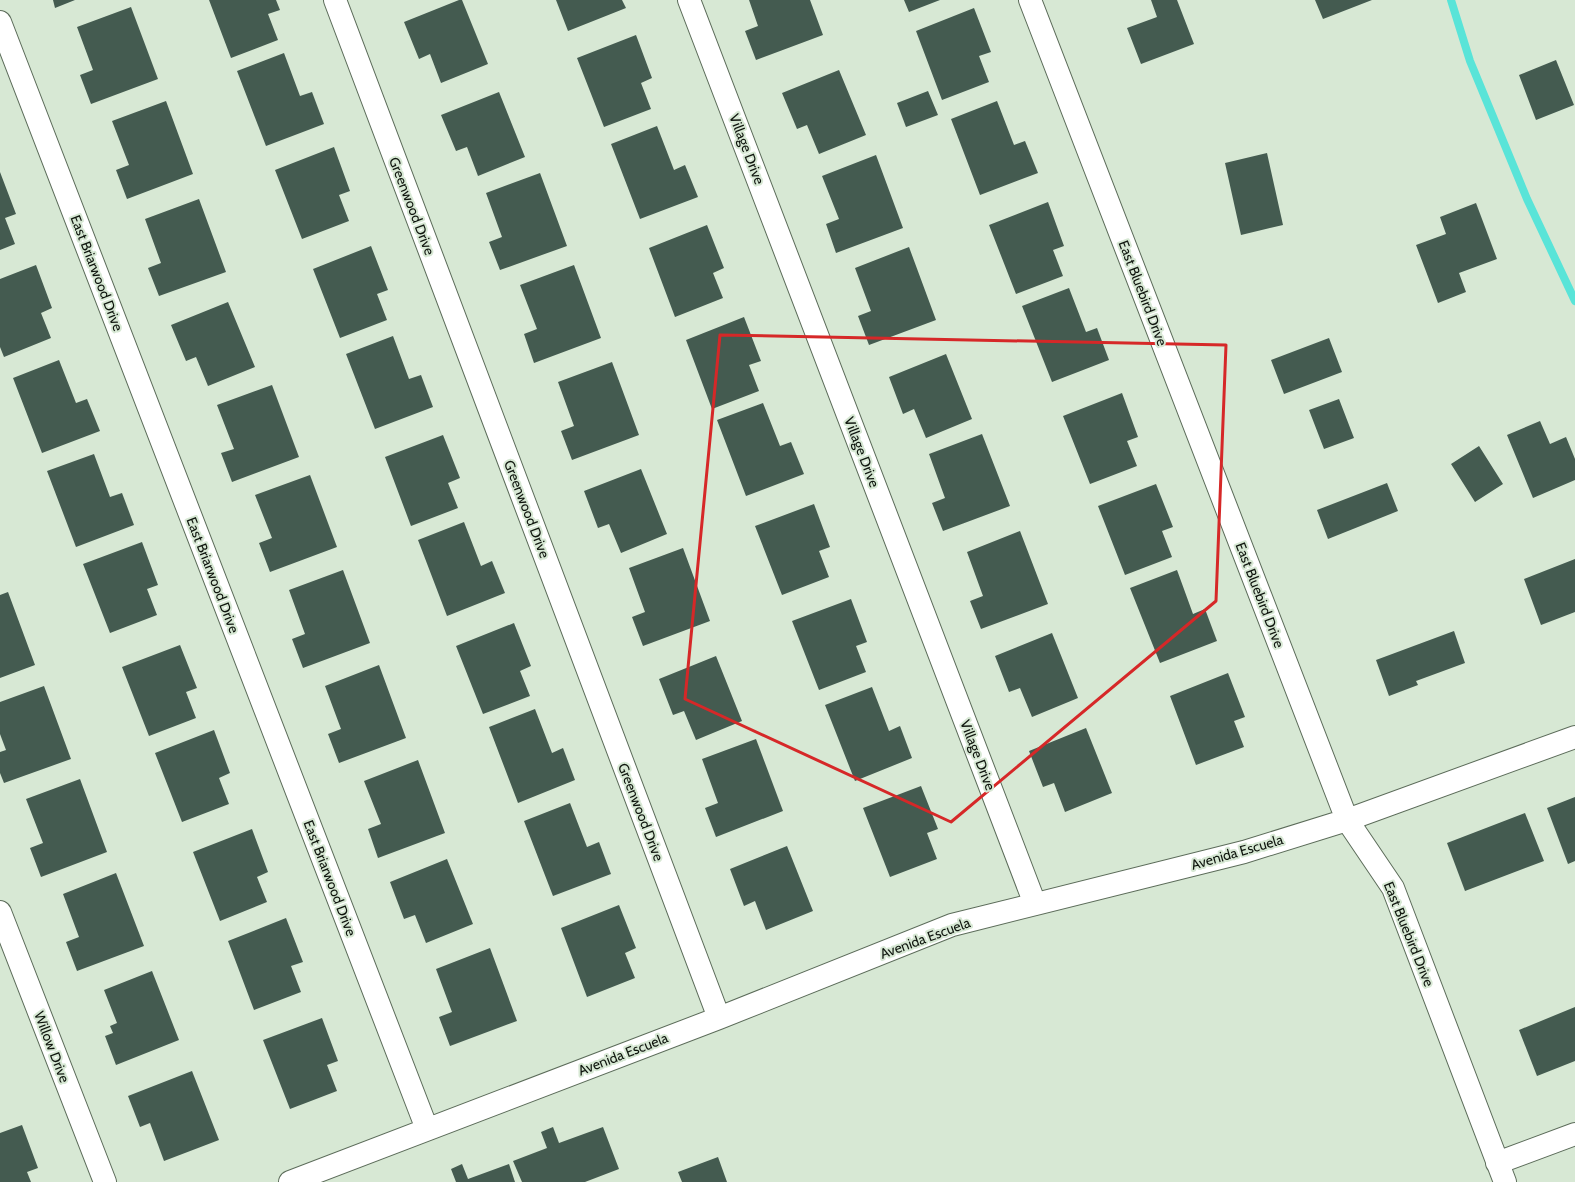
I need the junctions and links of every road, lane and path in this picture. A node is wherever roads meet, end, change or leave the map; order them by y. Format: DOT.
graph roads {
  1 [pos="335,0"];
  2 [pos="689,0"];
  3 [pos="1030,0"];
  4 [pos="0,22"];
  5 [pos="1575,737"];
  6 [pos="1347,820"];
  7 [pos="1036,904"];
  8 [pos="0,912"];
  9 [pos="719,1018"];
  10 [pos="427,1129"];
  11 [pos="1575,1134"];
  12 [pos="1501,1173"];
  13 [pos="105,1182"];
  14 [pos="290,1182"];
  1 -- 9 [label="street, Greenwood Drive"];
  2 -- 7 [label="street, Village Drive"];
  3 -- 6 [label="street, East Bluebird Drive"];
  4 -- 10 [label="street, East Briarwood Drive"];
  5 -- 6 [label="street, Avenida Escuela"];
  6 -- 7 [label="street, Avenida Escuela"];
  6 -- 12 [label="street, East Bluebird Drive"];
  7 -- 9 [label="street, Avenida Escuela"];
  8 -- 13 [label="street, Willow Drive"];
  9 -- 10 [label="street, Avenida Escuela"];
  10 -- 14 [label="street, Avenida Escuela"];
  11 -- 12 [label="street"];
}
